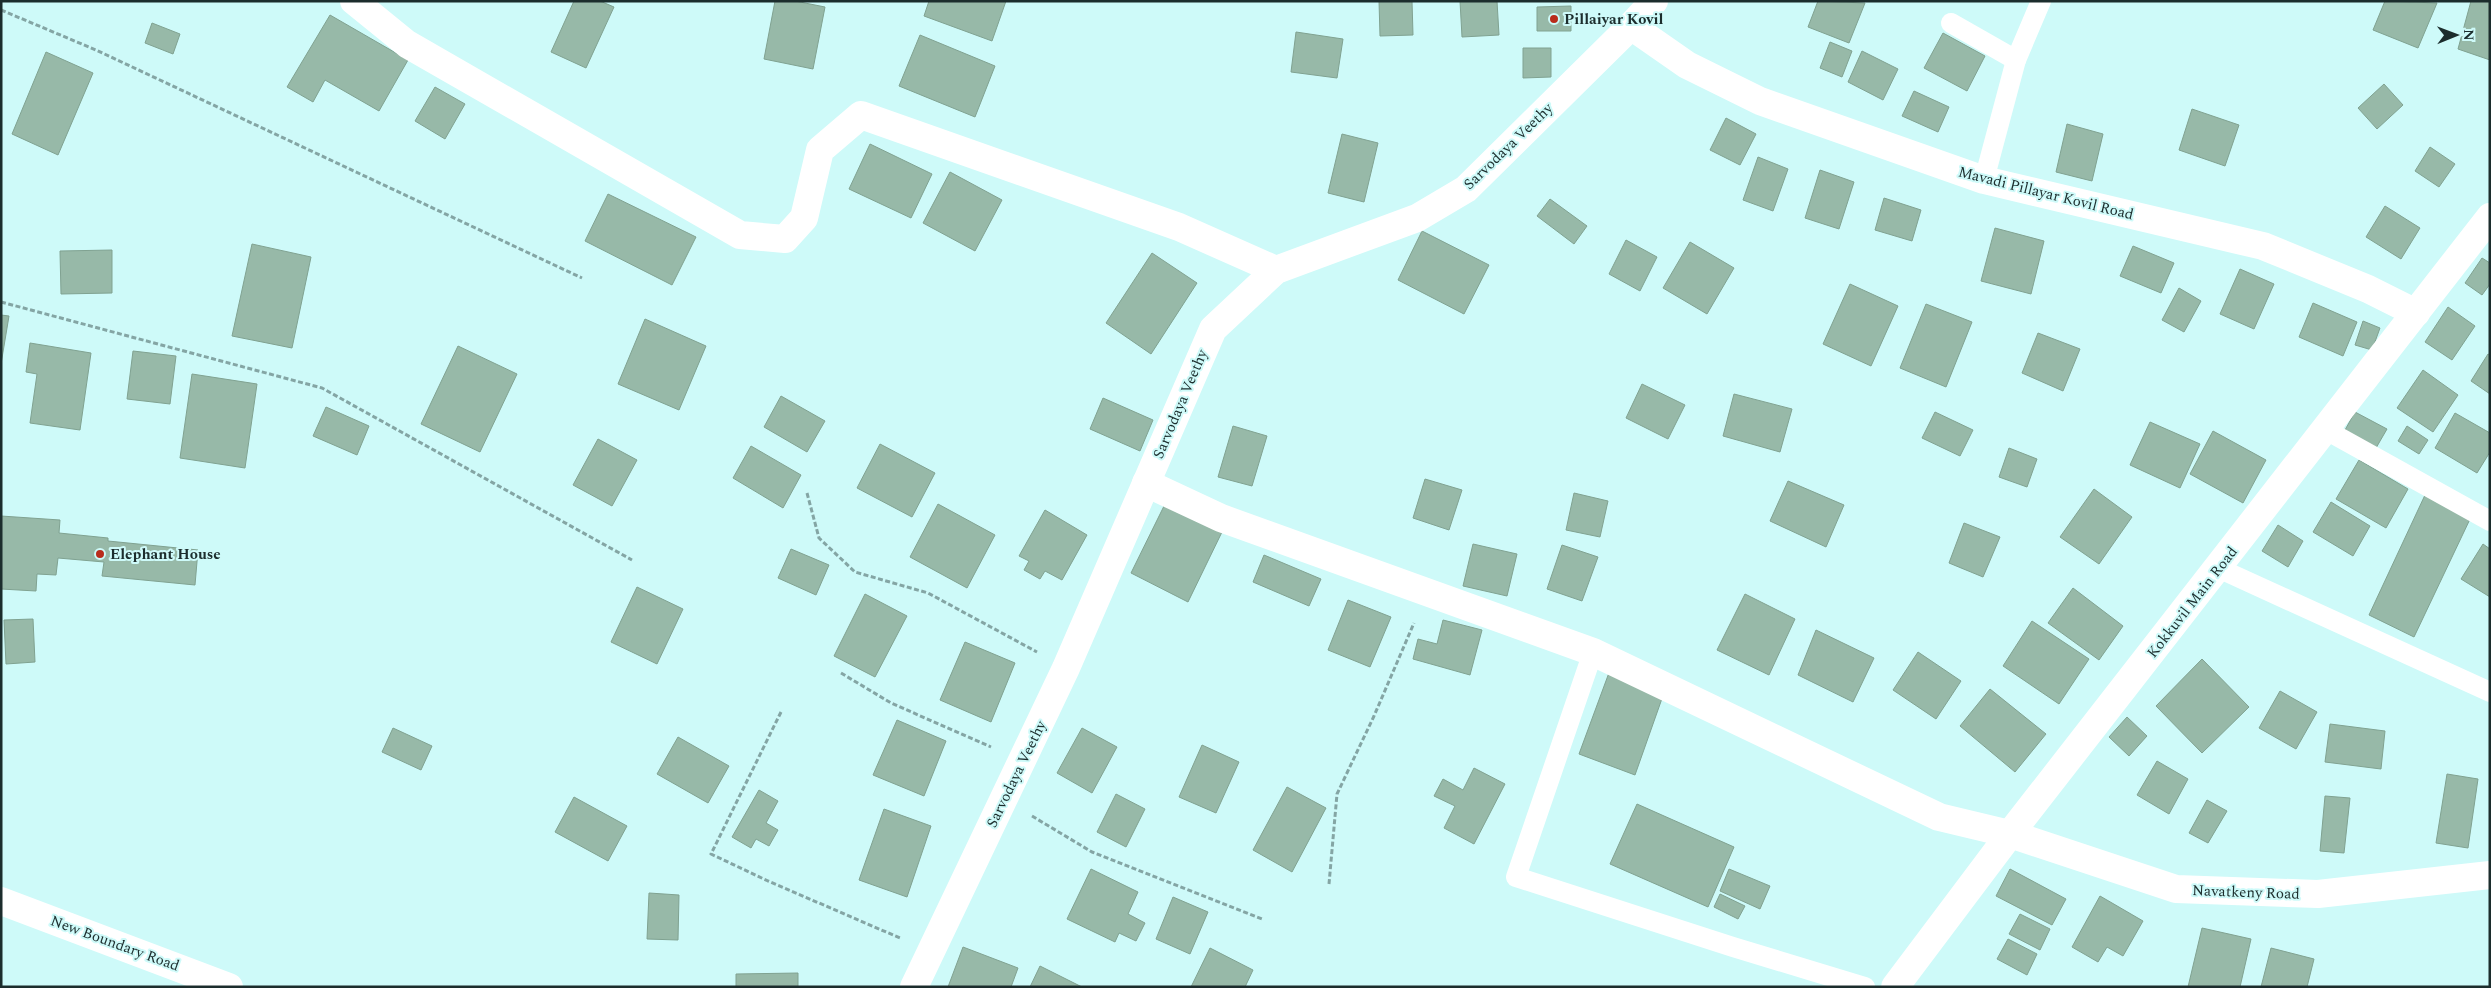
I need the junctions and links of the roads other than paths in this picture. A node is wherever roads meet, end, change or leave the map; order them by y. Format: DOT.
graph roads {
  1 [pos="354,1"];
  2 [pos="1654,1"];
  3 [pos="2041,1"];
  4 [pos="1951,23"];
  5 [pos="1632,26"];
  6 [pos="2016,60"];
  7 [pos="1984,180"];
  8 [pos="2490,218"];
  9 [pos="1276,270"];
  10 [pos="2416,313"];
  11 [pos="2326,430"];
  12 [pos="1146,483"];
  13 [pos="2490,521"];
  14 [pos="2218,568"];
  15 [pos="1593,652"];
  16 [pos="2490,692"];
  17 [pos="2010,834"];
  18 [pos="2490,875"];
  19 [pos="1,901"];
  20 [pos="228,987"];
  21 [pos="914,987"];
  22 [pos="1865,987"];
  23 [pos="1895,987"];
  1 -- 9 [label="street"];
  2 -- 5 [label="street, Sarvodaya Veethy"];
  3 -- 6 [label="lane"];
  4 -- 6 [label="lane"];
  5 -- 7 [label="street, Mavadi Pillayar Kovil Road"];
  5 -- 9 [label="street, Sarvodaya Veethy"];
  6 -- 7 [label="lane"];
  7 -- 10 [label="street, Mavadi Pillayar Kovil Road"];
  8 -- 10 [label="street, Kokkuvil Main Road"];
  9 -- 12 [label="street, Sarvodaya Veethy"];
  10 -- 11 [label="street, Kokkuvil Main Road"];
  11 -- 13 [label="lane"];
  11 -- 14 [label="street, Kokkuvil Main Road"];
  12 -- 15 [label="street, Navatkeny Road"];
  12 -- 21 [label="street, Sarvodaya Veethy"];
  14 -- 16 [label="lane"];
  14 -- 17 [label="street, Kokkuvil Main Road"];
  15 -- 17 [label="street, Navatkeny Road"];
  15 -- 22 [label="lane"];
  17 -- 18 [label="street, Navatkeny Road"];
  17 -- 23 [label="street, Kokkuvil Main Road"];
  19 -- 20 [label="street, New Boundary Road"];
}
